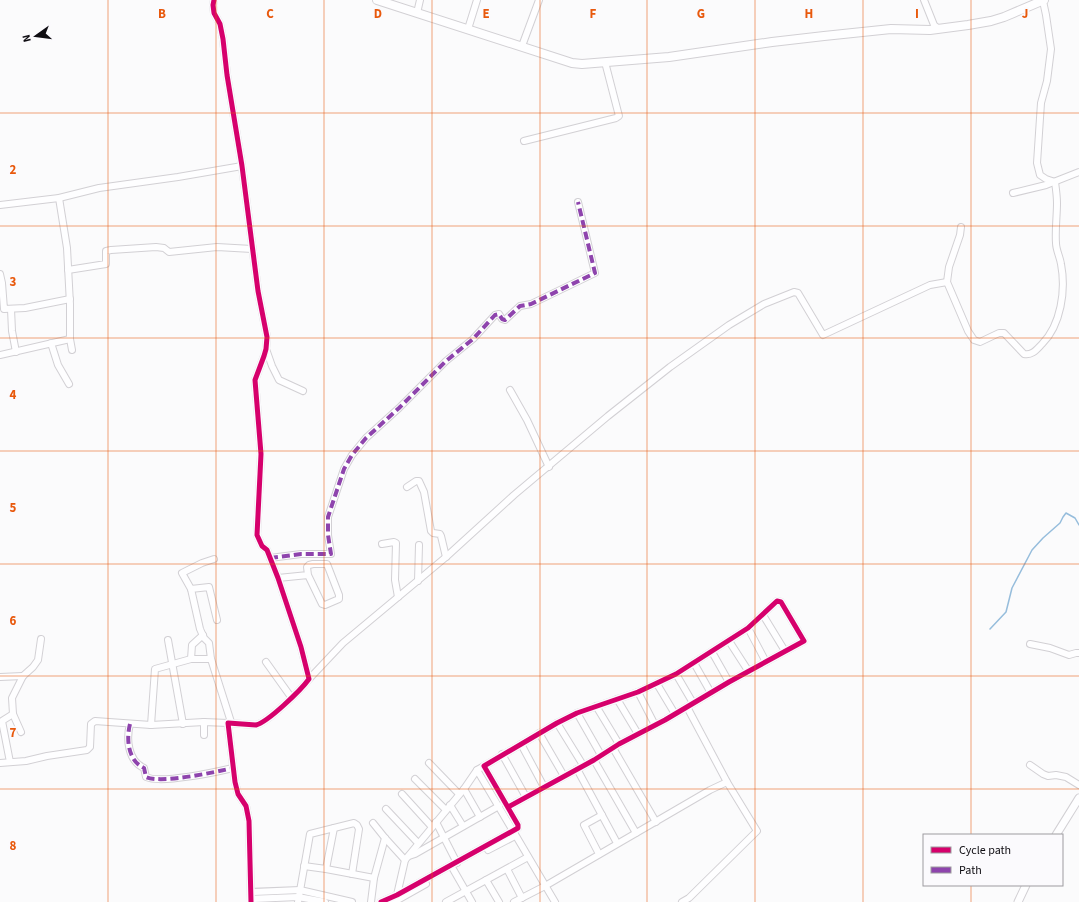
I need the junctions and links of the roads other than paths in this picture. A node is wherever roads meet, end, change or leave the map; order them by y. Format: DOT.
graph roads {
  1 [pos="214,0"];
  2 [pos="377,0"];
  3 [pos="420,0"];
  4 [pos="477,0"];
  5 [pos="539,0"];
  6 [pos="924,0"];
  7 [pos="1043,0"];
  8 [pos="417,13"];
  9 [pos="468,29"];
  10 [pos="939,29"];
  11 [pos="522,46"];
  12 [pos="605,62"];
  13 [pos="524,141"];
  14 [pos="242,166"];
  15 [pos="1079,172"];
  16 [pos="1055,182"];
  17 [pos="1013,193"];
  18 [pos="59,198"];
  19 [pos="578,202"];
  20 [pos="0,205"];
  21 [pos="961,228"];
  22 [pos="252,249"];
  23 [pos="68,270"];
  24 [pos="0,274"];
  25 [pos="947,282"];
  26 [pos="70,299"];
  27 [pos="2,309"];
  28 [pos="11,309"];
  29 [pos="70,339"];
  30 [pos="51,343"];
  31 [pos="266,349"];
  32 [pos="72,350"];
  33 [pos="16,352"];
  34 [pos="0,355"];
  35 [pos="69,384"];
  36 [pos="510,390"];
  37 [pos="303,391"];
  38 [pos="549,467"];
  39 [pos="407,487"];
  40 [pos="382,544"];
  41 [pos="419,545"];
  42 [pos="446,557"];
  43 [pos="270,558"];
  44 [pos="214,559"];
  45 [pos="308,575"];
  46 [pos="278,578"];
  47 [pos="418,581"];
  48 [pos="191,589"];
  49 [pos="398,597"];
  50 [pos="763,615"];
  51 [pos="217,620"];
  52 [pos="748,628"];
  53 [pos="202,635"];
  54 [pos="41,639"];
  55 [pos="168,640"];
  56 [pos="729,641"];
  57 [pos="1030,644"];
  58 [pos="785,651"];
  59 [pos="712,652"];
  60 [pos="1079,653"];
  61 [pos="211,659"];
  62 [pos="191,660"];
  63 [pos="266,662"];
  64 [pos="766,662"];
  65 [pos="694,663"];
  66 [pos="173,665"];
  67 [pos="749,672"];
  68 [pos="676,674"];
  69 [pos="22,676"];
  70 [pos="0,678"];
  71 [pos="309,679"];
  72 [pos="729,682"];
  73 [pos="657,684"];
  74 [pos="638,692"];
  75 [pos="711,693"];
  76 [pos="291,697"];
  77 [pos="617,699"];
  78 [pos="692,703"];
  79 [pos="596,706"];
  80 [pos="687,708"];
  81 [pos="577,713"];
  82 [pos="13,714"];
  83 [pos="675,714"];
  84 [pos="204,722"];
  85 [pos="230,723"];
  86 [pos="557,723"];
  87 [pos="130,724"];
  88 [pos="183,724"];
  89 [pos="151,725"];
  90 [pos="655,725"];
  91 [pos="21,732"];
  92 [pos="539,733"];
  93 [pos="638,734"];
  94 [pos="204,735"];
  95 [pos="521,744"];
  96 [pos="616,746"];
  97 [pos="502,754"];
  98 [pos="601,755"];
  99 [pos="594,760"];
  100 [pos="10,762"];
  101 [pos="0,763"];
  102 [pos="429,763"];
  103 [pos="583,765"];
  104 [pos="1030,765"];
  105 [pos="484,766"];
  106 [pos="233,768"];
  107 [pos="577,769"];
  108 [pos="477,770"];
  109 [pos="564,776"];
  110 [pos="415,779"];
  111 [pos="727,782"];
  112 [pos="1079,785"];
  113 [pos="544,787"];
  114 [pos="461,791"];
  115 [pos="402,794"];
  116 [pos="526,797"];
  117 [pos="1079,798"];
  118 [pos="499,806"];
  119 [pos="448,808"];
  120 [pos="508,808"];
  121 [pos="386,809"];
  122 [pos="602,815"];
  123 [pos="480,817"];
  124 [pos="656,822"];
  125 [pos="374,823"];
  126 [pos="434,824"];
  127 [pos="463,826"];
  128 [pos="334,828"];
  129 [pos="636,833"];
  130 [pos="514,834"];
  131 [pos="1057,834"];
  132 [pos="385,838"];
  133 [pos="445,838"];
  134 [pos="418,843"];
  135 [pos="617,844"];
  136 [pos="599,854"];
  137 [pos="528,857"];
  138 [pos="407,858"];
  139 [pos="457,863"];
  140 [pos="304,866"];
  141 [pos="326,869"];
  142 [pos="453,869"];
  143 [pos="507,869"];
  144 [pos="352,874"];
  145 [pos="374,878"];
  146 [pos="486,880"];
  147 [pos="545,886"];
  148 [pos="1026,886"];
  149 [pos="300,890"];
  150 [pos="466,891"];
  151 [pos="397,895"];
  152 [pos="251,898"];
  153 [pos="522,898"];
  154 [pos="298,900"];
  155 [pos="325,902"];
  156 [pos="352,902"];
  157 [pos="371,902"];
  158 [pos="381,902"];
  159 [pos="394,902"];
  160 [pos="446,902"];
  161 [pos="472,902"];
  162 [pos="498,902"];
  163 [pos="514,902"];
  164 [pos="555,902"];
  165 [pos="682,902"];
  166 [pos="1018,902"];
  1 -- 14 [label="street"];
  2 -- 8 [label="main road"];
  3 -- 8 [label="street"];
  4 -- 9 [label="street"];
  5 -- 11 [label="street"];
  6 -- 10 [label="street"];
  7 -- 10 [label="main road"];
  7 -- 16 [label="street"];
  8 -- 9 [label="main road"];
  9 -- 11 [label="main road"];
  10 -- 12 [label="main road"];
  11 -- 12 [label="main road"];
  12 -- 13 [label="street"];
  14 -- 18 [label="street"];
  14 -- 22 [label="street"];
  15 -- 16 [label="street"];
  16 -- 17 [label="street"];
  16 -- 25 [label="street"];
  18 -- 20 [label="street"];
  18 -- 23 [label="street"];
  19 -- 43 [label="street"];
  21 -- 25 [label="street"];
  22 -- 23 [label="street"];
  22 -- 31 [label="street"];
  23 -- 26 [label="street"];
  24 -- 27 [label="street"];
  25 -- 38 [label="street"];
  26 -- 28 [label="street"];
  26 -- 29 [label="street"];
  27 -- 28 [label="street"];
  28 -- 33 [label="street"];
  29 -- 30 [label="street"];
  29 -- 32 [label="street"];
  30 -- 33 [label="street"];
  30 -- 35 [label="street"];
  31 -- 37 [label="street"];
  31 -- 43 [label="street"];
  33 -- 34 [label="street"];
  36 -- 38 [label="street"];
  38 -- 42 [label="street"];
  39 -- 42 [label="street"];
  40 -- 49 [label="street"];
  41 -- 47 [label="street"];
  42 -- 47 [label="street"];
  43 -- 46 [label="street"];
  44 -- 48 [label="street"];
  45 -- 45 [label="street"];
  45 -- 46 [label="street"];
  46 -- 71 [label="street"];
  47 -- 49 [label="street"];
  48 -- 51 [label="street"];
  48 -- 53 [label="street"];
  49 -- 71 [label="street"];
  50 -- 52 [label="street"];
  50 -- 58 [label="street"];
  50 -- 58 [label="street"];
  52 -- 56 [label="street"];
  52 -- 64 [label="street"];
  53 -- 61 [label="street"];
  53 -- 62 [label="street"];
  54 -- 69 [label="street"];
  55 -- 66 [label="street"];
  56 -- 59 [label="street"];
  56 -- 67 [label="street"];
  57 -- 60 [label="street"];
  58 -- 64 [label="street"];
  59 -- 65 [label="street"];
  59 -- 72 [label="street"];
  61 -- 62 [label="street"];
  61 -- 85 [label="street"];
  62 -- 66 [label="street"];
  63 -- 76 [label="street"];
  64 -- 67 [label="street"];
  65 -- 68 [label="street"];
  65 -- 75 [label="street"];
  66 -- 88 [label="street"];
  66 -- 89 [label="street"];
  67 -- 72 [label="street"];
  68 -- 73 [label="street"];
  68 -- 78 [label="street"];
  69 -- 70 [label="street"];
  69 -- 82 [label="street"];
  71 -- 76 [label="street"];
  72 -- 75 [label="street"];
  73 -- 74 [label="street"];
  73 -- 83 [label="street"];
  74 -- 77 [label="street"];
  74 -- 90 [label="street"];
  75 -- 78 [label="street"];
  76 -- 85 [label="street"];
  77 -- 79 [label="street"];
  77 -- 93 [label="street"];
  78 -- 80 [label="street"];
  79 -- 81 [label="street"];
  79 -- 96 [label="street"];
  80 -- 83 [label="street"];
  80 -- 111 [label="street"];
  81 -- 86 [label="street"];
  81 -- 98 [label="street"];
  82 -- 91 [label="street"];
  82 -- 100 [label="street"];
  83 -- 90 [label="street"];
  84 -- 85 [label="street"];
  84 -- 88 [label="street"];
  84 -- 94 [label="street"];
  85 -- 106 [label="street"];
  86 -- 92 [label="street"];
  86 -- 103 [label="street"];
  87 -- 89 [label="street"];
  87 -- 100 [label="street"];
  87 -- 106 [label="street"];
  88 -- 89 [label="street"];
  90 -- 93 [label="street"];
  92 -- 95 [label="street"];
  92 -- 109 [label="street"];
  93 -- 96 [label="street"];
  95 -- 97 [label="street"];
  95 -- 113 [label="street"];
  96 -- 98 [label="street"];
  96 -- 124 [label="street"];
  97 -- 105 [label="street"];
  97 -- 116 [label="street"];
  98 -- 99 [label="street"];
  99 -- 103 [label="street"];
  99 -- 129 [label="street"];
  100 -- 101 [label="street"];
  102 -- 114 [label="street"];
  103 -- 107 [label="street"];
  104 -- 112 [label="street"];
  105 -- 108 [label="street"];
  105 -- 120 [label="street"];
  106 -- 152 [label="street"];
  107 -- 109 [label="street"];
  107 -- 122 [label="street"];
  108 -- 114 [label="street"];
  108 -- 118 [label="street"];
  109 -- 113 [label="street"];
  110 -- 119 [label="street"];
  111 -- 124 [label="street"];
  111 -- 165 [label="street"];
  113 -- 116 [label="street"];
  114 -- 119 [label="street"];
  114 -- 123 [label="street"];
  115 -- 126 [label="street"];
  116 -- 120 [label="street"];
  117 -- 131 [label="street"];
  118 -- 123 [label="street"];
  118 -- 130 [label="street"];
  119 -- 126 [label="street"];
  119 -- 127 [label="street"];
  120 -- 130 [label="street"];
  121 -- 134 [label="street"];
  122 -- 135 [label="street"];
  122 -- 136 [label="street"];
  123 -- 127 [label="street"];
  124 -- 129 [label="street"];
  125 -- 132 [label="street"];
  126 -- 133 [label="street"];
  126 -- 134 [label="street"];
  127 -- 133 [label="street"];
  128 -- 140 [label="street"];
  128 -- 141 [label="street"];
  128 -- 144 [label="street"];
  129 -- 135 [label="street"];
  130 -- 137 [label="street"];
  130 -- 139 [label="street"];
  130 -- 142 [label="street"];
  132 -- 138 [label="street"];
  132 -- 145 [label="street"];
  133 -- 138 [label="street"];
  133 -- 139 [label="street"];
  134 -- 138 [label="street"];
  135 -- 136 [label="street"];
  136 -- 147 [label="street"];
  137 -- 143 [label="street"];
  137 -- 147 [label="street"];
  138 -- 151 [label="street"];
  139 -- 151 [label="street"];
  140 -- 141 [label="street"];
  140 -- 149 [label="street"];
  141 -- 144 [label="street"];
  142 -- 150 [label="street"];
  142 -- 159 [label="street"];
  143 -- 146 [label="street"];
  143 -- 153 [label="street"];
  144 -- 145 [label="street"];
  145 -- 157 [label="street"];
  146 -- 150 [label="street"];
  146 -- 162 [label="street"];
  147 -- 153 [label="street"];
  147 -- 164 [label="street"];
  148 -- 166 [label="street"];
  149 -- 152 [label="street"];
  149 -- 154 [label="street"];
  149 -- 156 [label="street"];
  150 -- 160 [label="street"];
  150 -- 161 [label="street"];
  151 -- 158 [label="street"];
  152 -- 154 [label="street"];
  153 -- 163 [label="street"];
  154 -- 155 [label="street"];
}
